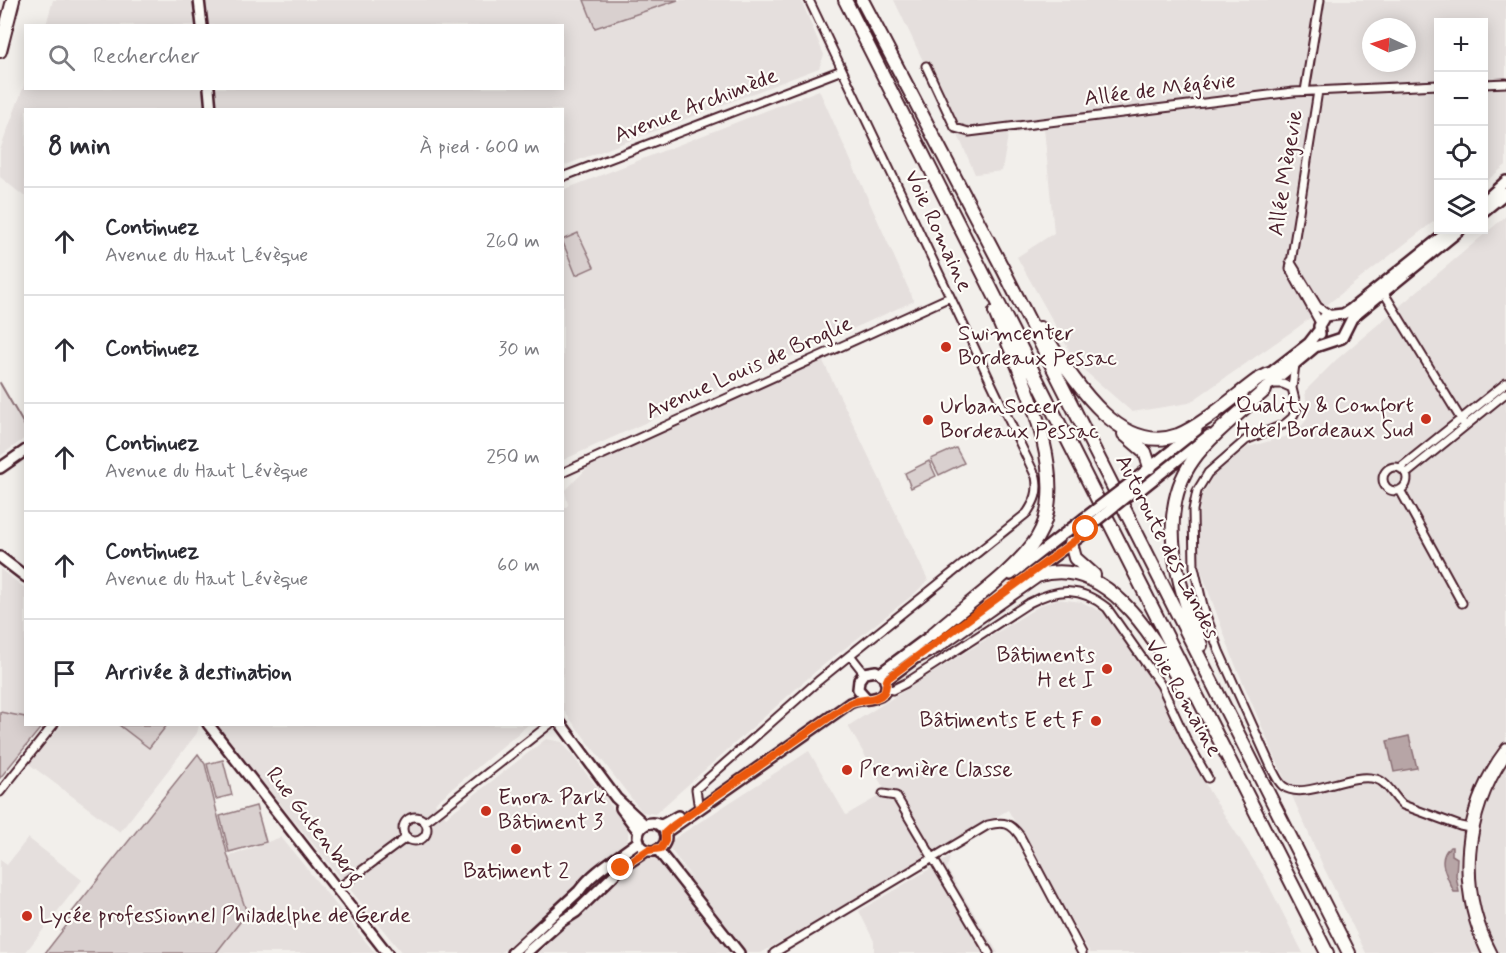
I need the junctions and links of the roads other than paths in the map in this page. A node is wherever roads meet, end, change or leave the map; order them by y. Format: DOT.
graph roads {
  1 [pos="13,0"];
  2 [pos="199,0"];
  3 [pos="809,0"];
  4 [pos="845,0"];
  5 [pos="862,0"];
  6 [pos="1320,0"];
  7 [pos="202,24"];
  8 [pos="0,51"];
  9 [pos="926,66"];
  10 [pos="842,70"];
  11 [pos="1506,82"];
  12 [pos="1488,84"];
  13 [pos="1434,86"];
  14 [pos="209,90"];
  15 [pos="1305,91"];
  16 [pos="1318,91"];
  17 [pos="211,108"];
  18 [pos="564,176"];
  19 [pos="1506,181"];
  20 [pos="1506,193"];
  21 [pos="1488,197"];
  22 [pos="1488,208"];
  23 [pos="1445,234"];
  24 [pos="1455,234"];
  25 [pos="967,241"];
  26 [pos="1290,261"];
  27 [pos="1004,272"];
  28 [pos="1384,293"];
  29 [pos="950,297"];
  30 [pos="1333,314"];
  31 [pos="1319,327"];
  32 [pos="1346,328"];
  33 [pos="1331,342"];
  34 [pos="1295,363"];
  35 [pos="1268,383"];
  36 [pos="1506,383"];
  37 [pos="1292,388"];
  38 [pos="1506,393"];
  39 [pos="1108,419"];
  40 [pos="1463,424"];
  41 [pos="24,451"];
  42 [pos="0,468"];
  43 [pos="1400,468"];
  44 [pos="1148,469"];
  45 [pos="564,472"];
  46 [pos="1406,474"];
  47 [pos="1136,486"];
  48 [pos="1400,490"];
  49 [pos="1085,526"];
  50 [pos="1074,542"];
  51 [pos="0,558"];
  52 [pos="24,576"];
  53 [pos="1462,603"];
  54 [pos="1127,607"];
  55 [pos="933,634"];
  56 [pos="850,655"];
  57 [pos="918,656"];
  58 [pos="864,673"];
  59 [pos="884,681"];
  60 [pos="858,689"];
  61 [pos="866,698"];
  62 [pos="52,726"];
  63 [pos="210,726"];
  64 [pos="547,726"];
  65 [pos="562,726"];
  66 [pos="1506,747"];
  67 [pos="1506,756"];
  68 [pos="1208,778"];
  69 [pos="0,792"];
  70 [pos="883,794"];
  71 [pos="698,803"];
  72 [pos="1274,805"];
  73 [pos="425,822"];
  74 [pos="1471,828"];
  75 [pos="663,829"];
  76 [pos="641,833"];
  77 [pos="407,837"];
  78 [pos="653,850"];
  79 [pos="933,858"];
  80 [pos="1293,887"];
  81 [pos="337,889"];
  82 [pos="387,953"];
  83 [pos="512,953"];
  84 [pos="526,953"];
  85 [pos="739,953"];
  86 [pos="774,953"];
  87 [pos="989,953"];
  88 [pos="1082,953"];
  89 [pos="1327,953"];
  90 [pos="1349,953"];
  91 [pos="1490,953"];
  1 -- 8 [label="highway"];
  2 -- 7 [label="main road"];
  3 -- 10 [label="street, Voie Romaine"];
  4 -- 25 [label="highway, Autoroute des Landes"];
  5 -- 27 [label="highway, Autoroute des Landes"];
  6 -- 15 [label="street"];
  9 -- 15 [label="street, Allée de Mégévie"];
  10 -- 18 [label="street, Avenue Archimède"];
  10 -- 29 [label="street, Voie Romaine"];
  11 -- 12 [label="street"];
  13 -- 16 [label="street, Allée de Mégévie"];
  14 -- 17 [label="main road"];
  15 -- 16 [label="street, Allée de Mégévie"];
  16 -- 26 [label="street, Allée Mègevie"];
  19 -- 21 [label="main road"];
  20 -- 22 [label="main road"];
  23 -- 30 [label="main road"];
  24 -- 28 [label="main road"];
  25 -- 55 [label="highway"];
  25 -- 80 [label="highway, Autoroute des Landes"];
  26 -- 30 [label="street, Allée Mègevie"];
  26 -- 31 [label="street, Allée Mègevie"];
  27 -- 39 [label="highway"];
  27 -- 72 [label="highway, Autoroute des Landes"];
  28 -- 32 [label="main road"];
  28 -- 40 [label="street"];
  29 -- 45 [label="street, Avenue Louis de Broglie"];
  29 -- 56 [label="street, Voie Romaine"];
  30 -- 31 [label="main road"];
  30 -- 32 [label="main road"];
  31 -- 33 [label="main road"];
  31 -- 35 [label="main road"];
  32 -- 33 [label="main road"];
  33 -- 34 [label="main road"];
  34 -- 35 [label="main road"];
  34 -- 37 [label="street"];
  35 -- 37 [label="street"];
  35 -- 39 [label="highway"];
  35 -- 44 [label="main road"];
  35 -- 47 [label="main road"];
  35 -- 72 [label="highway"];
  36 -- 40 [label="street"];
  37 -- 74 [label="street"];
  38 -- 40 [label="street"];
  39 -- 44 [label="highway"];
  40 -- 43 [label="street"];
  40 -- 46 [label="street"];
  41 -- 42 [label="main road"];
  43 -- 46 [label="street"];
  43 -- 48 [label="street"];
  44 -- 47 [label="main road"];
  46 -- 48 [label="street"];
  47 -- 49 [label="main road, bridge"];
  48 -- 53 [label="street"];
  49 -- 50 [label="main road"];
  49 -- 55 [label="main road"];
  50 -- 54 [label="highway"];
  50 -- 57 [label="main road"];
  51 -- 52 [label="main road"];
  54 -- 57 [label="highway"];
  54 -- 80 [label="highway"];
  55 -- 59 [label="main road"];
  56 -- 58 [label="street"];
  56 -- 71 [label="street, Voie Romaine"];
  57 -- 59 [label="main road"];
  58 -- 59 [label="main road"];
  58 -- 60 [label="main road"];
  59 -- 61 [label="main road"];
  59 -- 68 [label="street, Voie Romaine"];
  60 -- 61 [label="main road"];
  60 -- 71 [label="main road"];
  61 -- 75 [label="main road"];
  62 -- 69 [label="street"];
  63 -- 81 [label="main road, Rue Gutenberg"];
  64 -- 73 [label="street"];
  65 -- 76 [label="main road"];
  66 -- 74 [label="street"];
  67 -- 74 [label="street"];
  70 -- 79 [label="street"];
  71 -- 75 [label="main road"];
  72 -- 90 [label="highway, Autoroute des Landes"];
  73 -- 77 [label="street"];
  73 -- 77 [label="street"];
  74 -- 91 [label="street"];
  75 -- 76 [label="main road"];
  75 -- 78 [label="main road"];
  76 -- 78 [label="main road"];
  76 -- 83 [label="main road"];
  77 -- 81 [label="street"];
  78 -- 84 [label="main road"];
  78 -- 85 [label="main road"];
  79 -- 86 [label="street"];
  79 -- 87 [label="street"];
  79 -- 88 [label="street"];
  80 -- 89 [label="highway, Autoroute des Landes"];
  81 -- 82 [label="main road, Rue Gutenberg"];
}
